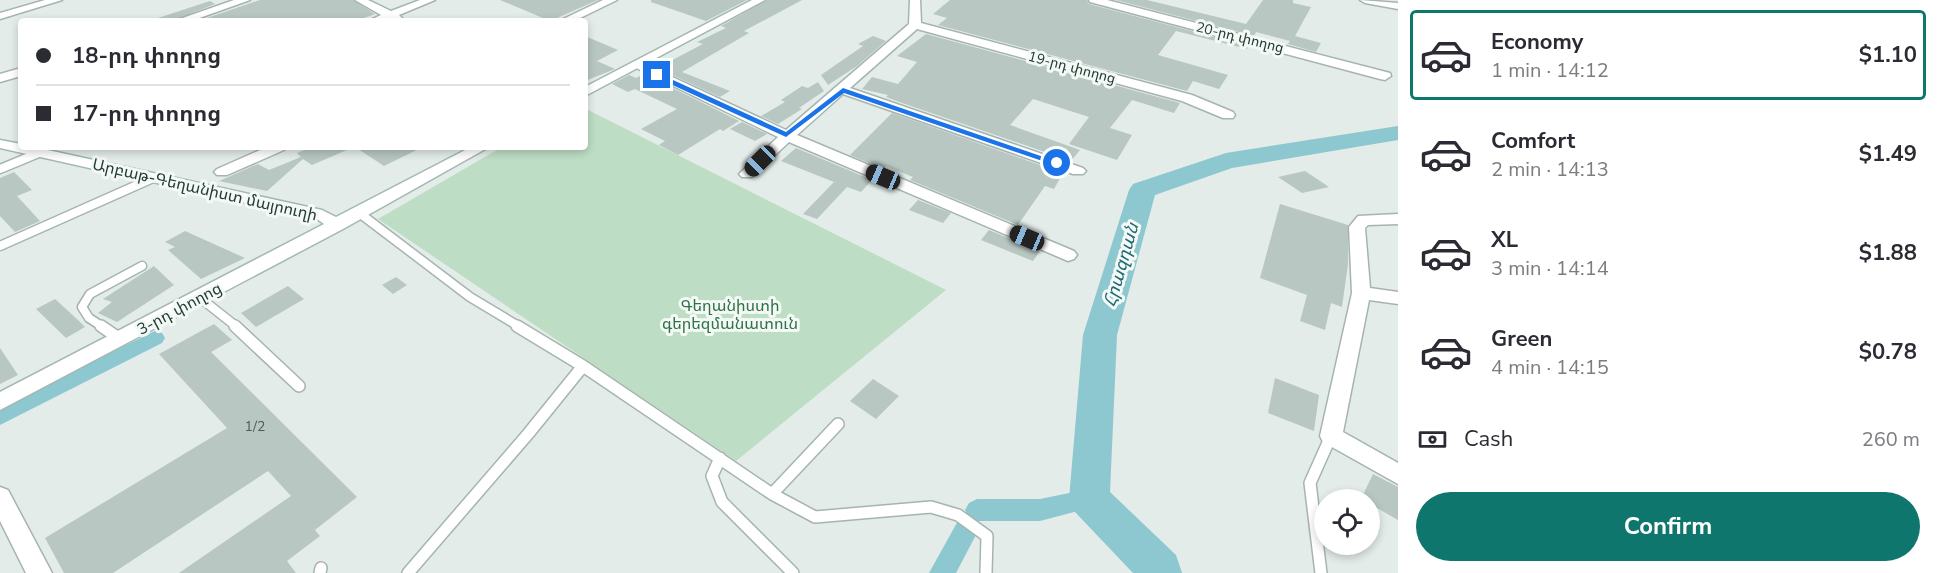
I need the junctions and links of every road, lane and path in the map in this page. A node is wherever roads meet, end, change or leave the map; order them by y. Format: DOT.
graph roads {
  1 [pos="57,0"];
  2 [pos="245,0"];
  3 [pos="360,0"];
  4 [pos="429,0"];
  5 [pos="612,0"];
  6 [pos="760,0"];
  7 [pos="915,0"];
  8 [pos="1094,0"];
  9 [pos="1365,0"];
  10 [pos="1398,6"];
  11 [pos="390,15"];
  12 [pos="0,16"];
  13 [pos="189,18"];
  14 [pos="382,18"];
  15 [pos="396,18"];
  16 [pos="572,18"];
  17 [pos="915,25"];
  18 [pos="636,65"];
  19 [pos="18,73"];
  20 [pos="1385,76"];
  21 [pos="0,78"];
  22 [pos="588,90"];
  23 [pos="843,90"];
  24 [pos="1228,115"];
  25 [pos="786,135"];
  26 [pos="0,144"];
  27 [pos="18,147"];
  28 [pos="38,150"];
  29 [pos="272,150"];
  30 [pos="476,150"];
  31 [pos="0,169"];
  32 [pos="1078,171"];
  33 [pos="222,172"];
  34 [pos="747,174"];
  35 [pos="153,178"];
  36 [pos="358,212"];
  37 [pos="1398,219"];
  38 [pos="337,225"];
  39 [pos="0,246"];
  40 [pos="1068,255"];
  41 [pos="142,266"];
  42 [pos="1361,293"];
  43 [pos="199,297"];
  44 [pos="1398,298"];
  45 [pos="120,339"];
  46 [pos="583,366"];
  47 [pos="299,386"];
  48 [pos="0,402"];
  49 [pos="838,423"];
  50 [pos="1331,436"];
  51 [pos="720,458"];
  52 [pos="1398,474"];
  53 [pos="772,494"];
  54 [pos="0,497"];
  55 [pos="39,573"];
  56 [pos="408,573"];
  57 [pos="793,573"];
  58 [pos="986,573"];
  59 [pos="1321,573"];
  1 -- 12 [label="street"];
  2 -- 13 [label="street"];
  3 -- 11 [label="street"];
  4 -- 11 [label="street"];
  5 -- 16 [label="street"];
  6 -- 18 [label="street"];
  7 -- 17 [label="street"];
  8 -- 20 [label="street, 20-րդ փողոց"];
  9 -- 10 [label="street"];
  11 -- 14 [label="street"];
  11 -- 15 [label="street"];
  17 -- 23 [label="street"];
  17 -- 24 [label="street, 19-րդ փողոց"];
  18 -- 22 [label="street"];
  18 -- 25 [label="street"];
  19 -- 21 [label="street"];
  23 -- 25 [label="street"];
  23 -- 32 [label="street"];
  25 -- 34 [label="street"];
  25 -- 40 [label="street"];
  26 -- 27 [label="street, Արբաթ-Գեղանիստ մայրուղի"];
  28 -- 31 [label="lane"];
  28 -- 35 [label="street, Արբաթ-Գեղանիստ մայրուղի"];
  29 -- 33 [label="street"];
  30 -- 36 [label="street, 3-րդ փողոց"];
  35 -- 38 [label="street, Արբաթ-Գեղանիստ մայրուղի"];
  35 -- 39 [label="lane"];
  36 -- 38 [label="street, 3-րդ փողոց"];
  36 -- 46 [label="lane"];
  37 -- 42 [label="street"];
  38 -- 43 [label="street, 3-րդ փողոց"];
  41 -- 45 [label="lane"];
  42 -- 44 [label="street"];
  42 -- 50 [label="street"];
  43 -- 45 [label="street, 3-րդ փողոց"];
  43 -- 47 [label="lane"];
  45 -- 48 [label="street, 3-րդ փողոց"];
  46 -- 51 [label="lane"];
  46 -- 56 [label="lane"];
  49 -- 53 [label="lane"];
  50 -- 52 [label="street"];
  50 -- 59 [label="lane"];
  51 -- 53 [label="lane"];
  51 -- 57 [label="lane"];
  53 -- 58 [label="lane"];
  54 -- 55 [label="street"];
}
